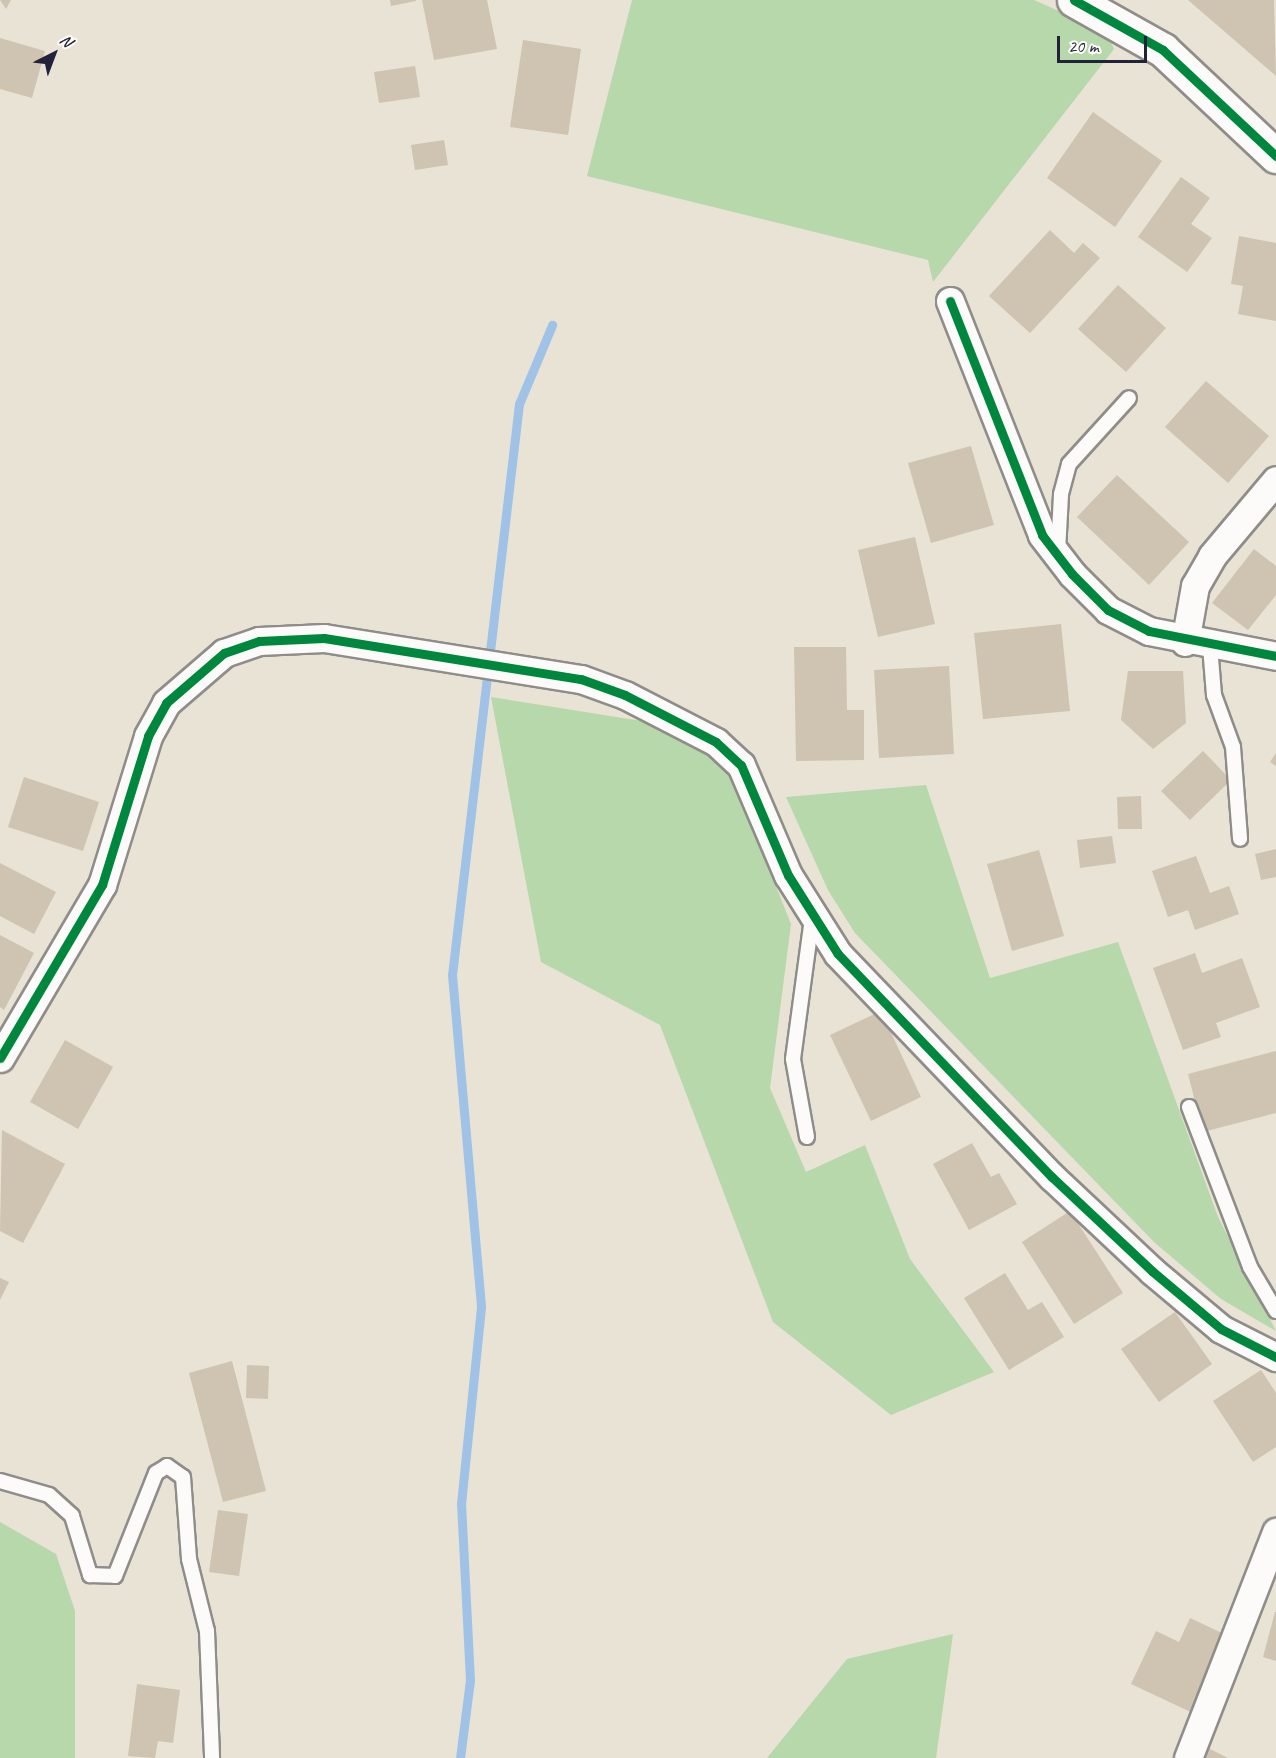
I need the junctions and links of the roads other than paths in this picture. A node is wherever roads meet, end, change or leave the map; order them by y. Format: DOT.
graph roads {
  1 [pos="1074,0"];
  2 [pos="1276,156"];
  3 [pos="950,301"];
  4 [pos="1129,398"];
  5 [pos="1276,480"];
  6 [pos="1058,556"];
  7 [pos="1197,644"];
  8 [pos="1276,656"];
  9 [pos="1240,839"];
  10 [pos="812,918"];
  11 [pos="0,1058"];
  12 [pos="1189,1107"];
  13 [pos="807,1137"];
  14 [pos="1276,1311"];
  15 [pos="1276,1358"];
  16 [pos="0,1481"];
  17 [pos="1276,1532"];
  18 [pos="212,1758"];
  19 [pos="1188,1758"];
  1 -- 2 [label="street"];
  3 -- 6 [label="street"];
  4 -- 6 [label="lane"];
  5 -- 7 [label="street"];
  6 -- 7 [label="street"];
  7 -- 8 [label="street"];
  7 -- 9 [label="lane"];
  10 -- 11 [label="street"];
  10 -- 13 [label="lane"];
  10 -- 15 [label="street"];
  12 -- 14 [label="lane"];
  16 -- 18 [label="lane"];
  17 -- 19 [label="street"];
}
